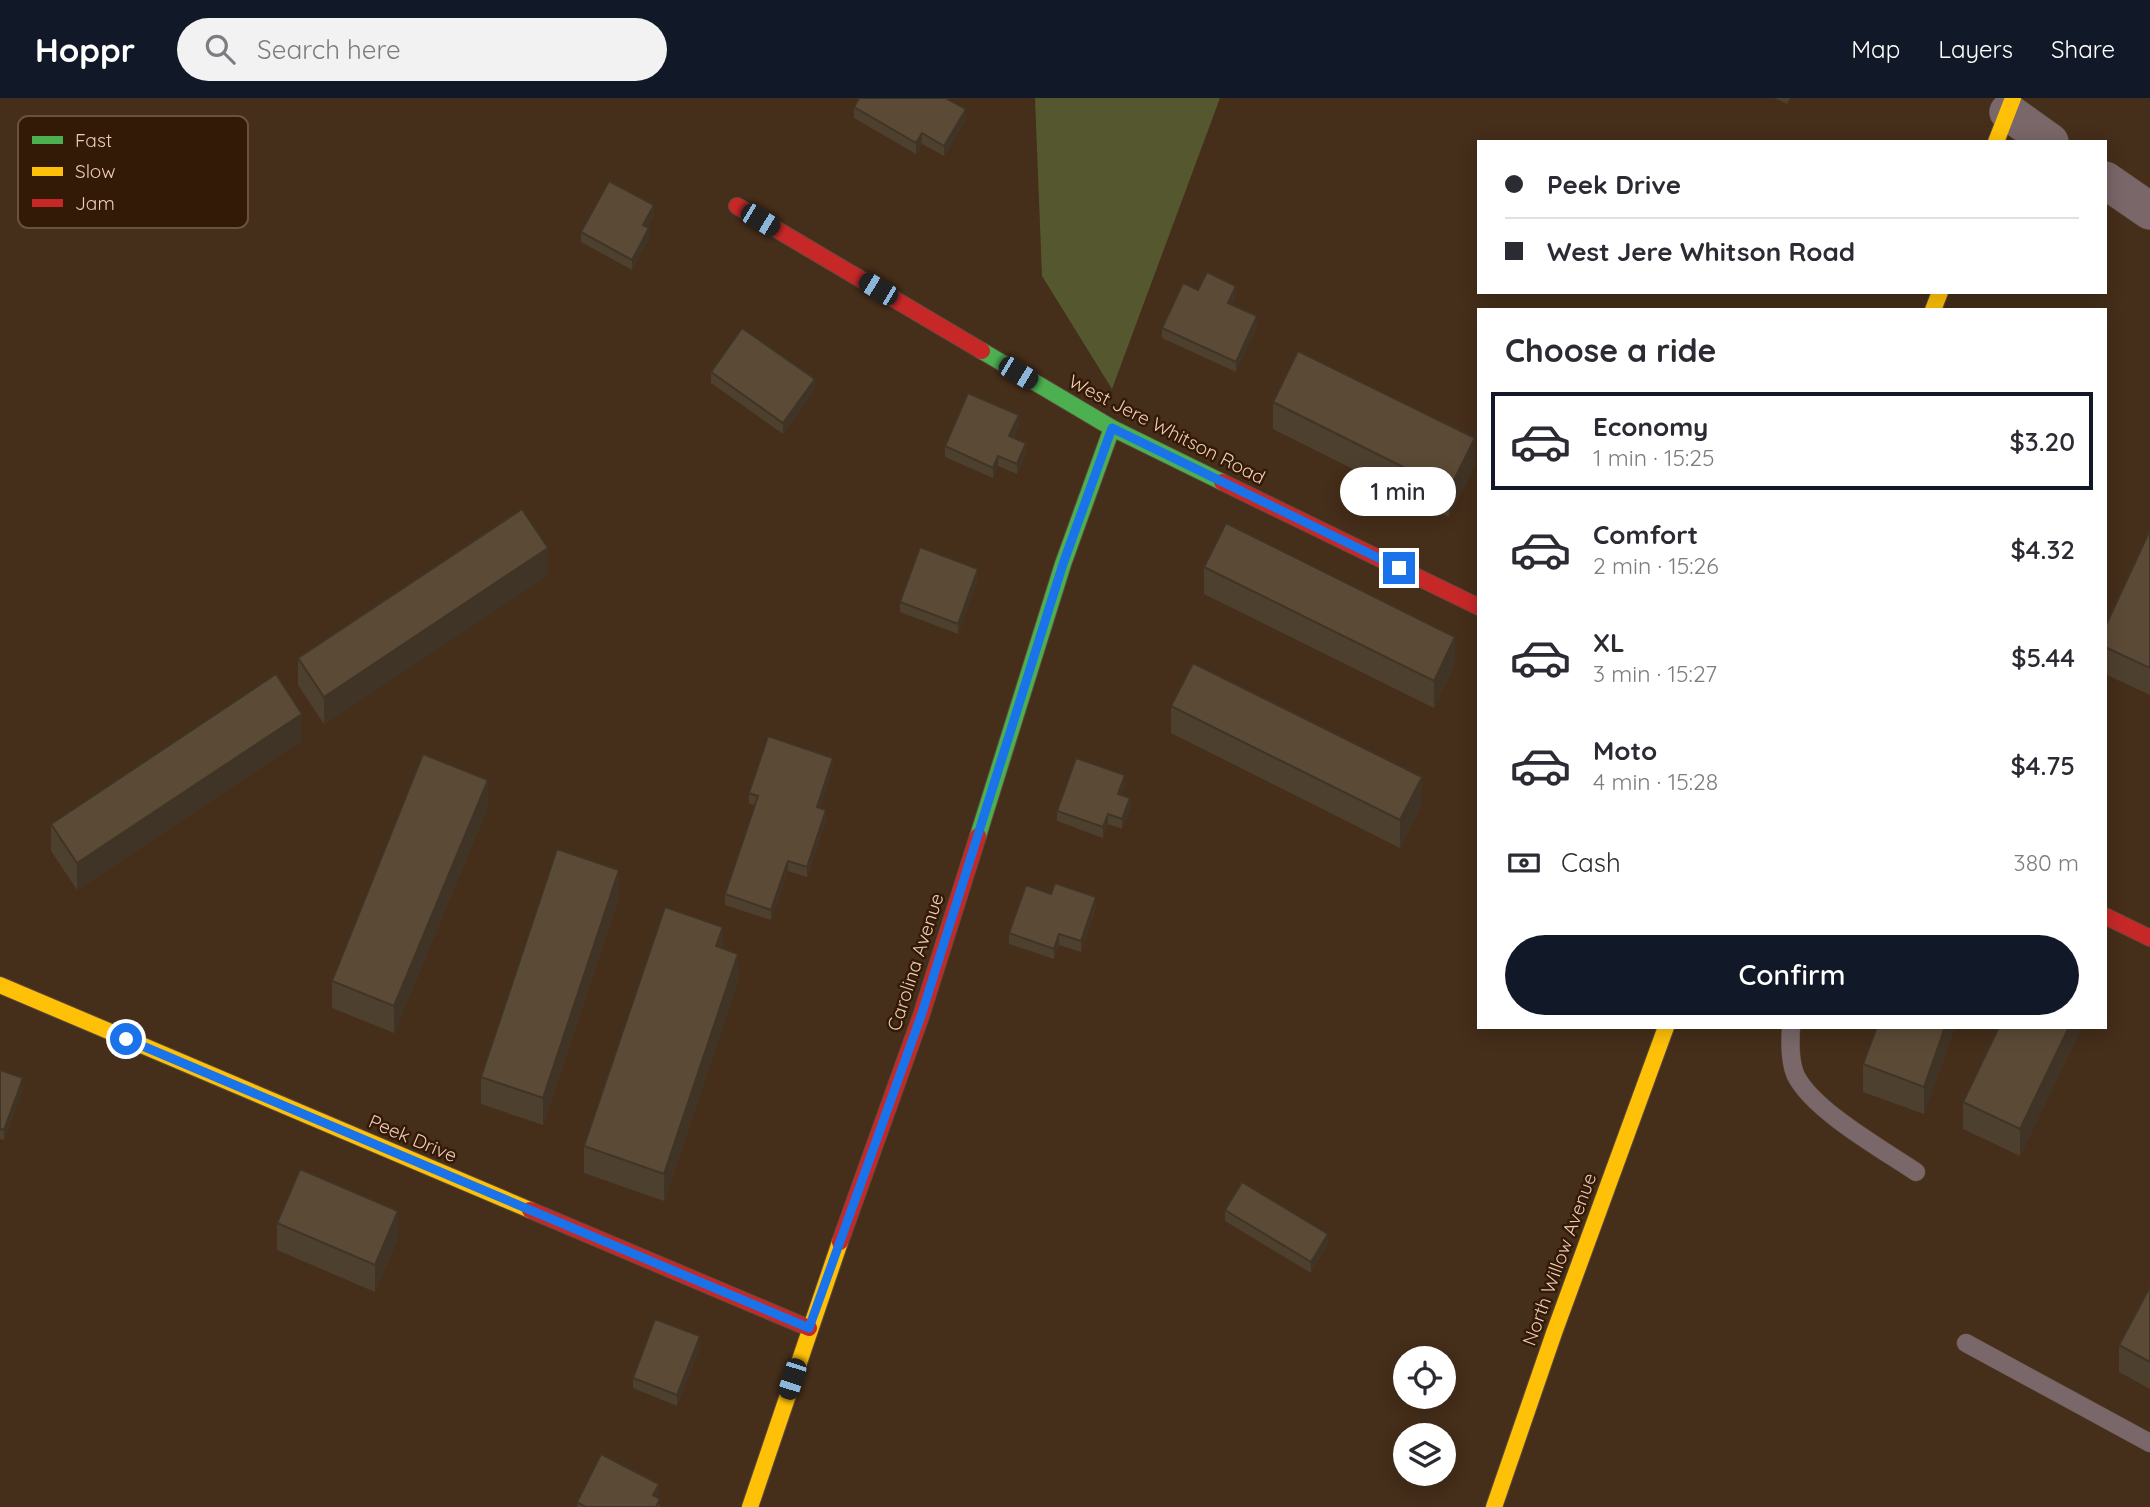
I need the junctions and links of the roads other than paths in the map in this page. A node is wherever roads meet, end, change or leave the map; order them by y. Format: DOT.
graph roads {
  1 [pos="2006,117"];
  2 [pos="2046,140"];
  3 [pos="2107,181"];
  4 [pos="737,206"];
  5 [pos="2150,211"];
  6 [pos="1112,428"];
  7 [pos="1477,606"];
  8 [pos="2107,917"];
  9 [pos="2150,938"];
  10 [pos="0,985"];
  11 [pos="1665,1029"];
  12 [pos="1791,1029"];
  13 [pos="1916,1172"];
  14 [pos="809,1328"];
  15 [pos="1966,1343"];
  16 [pos="2150,1443"];
  17 [pos="750,1507"];
  18 [pos="1494,1507"];
  1 -- 2 [label="street"];
  3 -- 5 [label="street"];
  4 -- 6 [label="street, West Jere Whitson Road"];
  6 -- 7 [label="street, West Jere Whitson Road"];
  6 -- 14 [label="street, Carolina Avenue"];
  8 -- 9 [label="street"];
  10 -- 14 [label="street, Peek Drive"];
  11 -- 18 [label="street, North Willow Avenue"];
  12 -- 13 [label="lane"];
  14 -- 17 [label="street, Carolina Avenue"];
  15 -- 16 [label="lane"];
}
